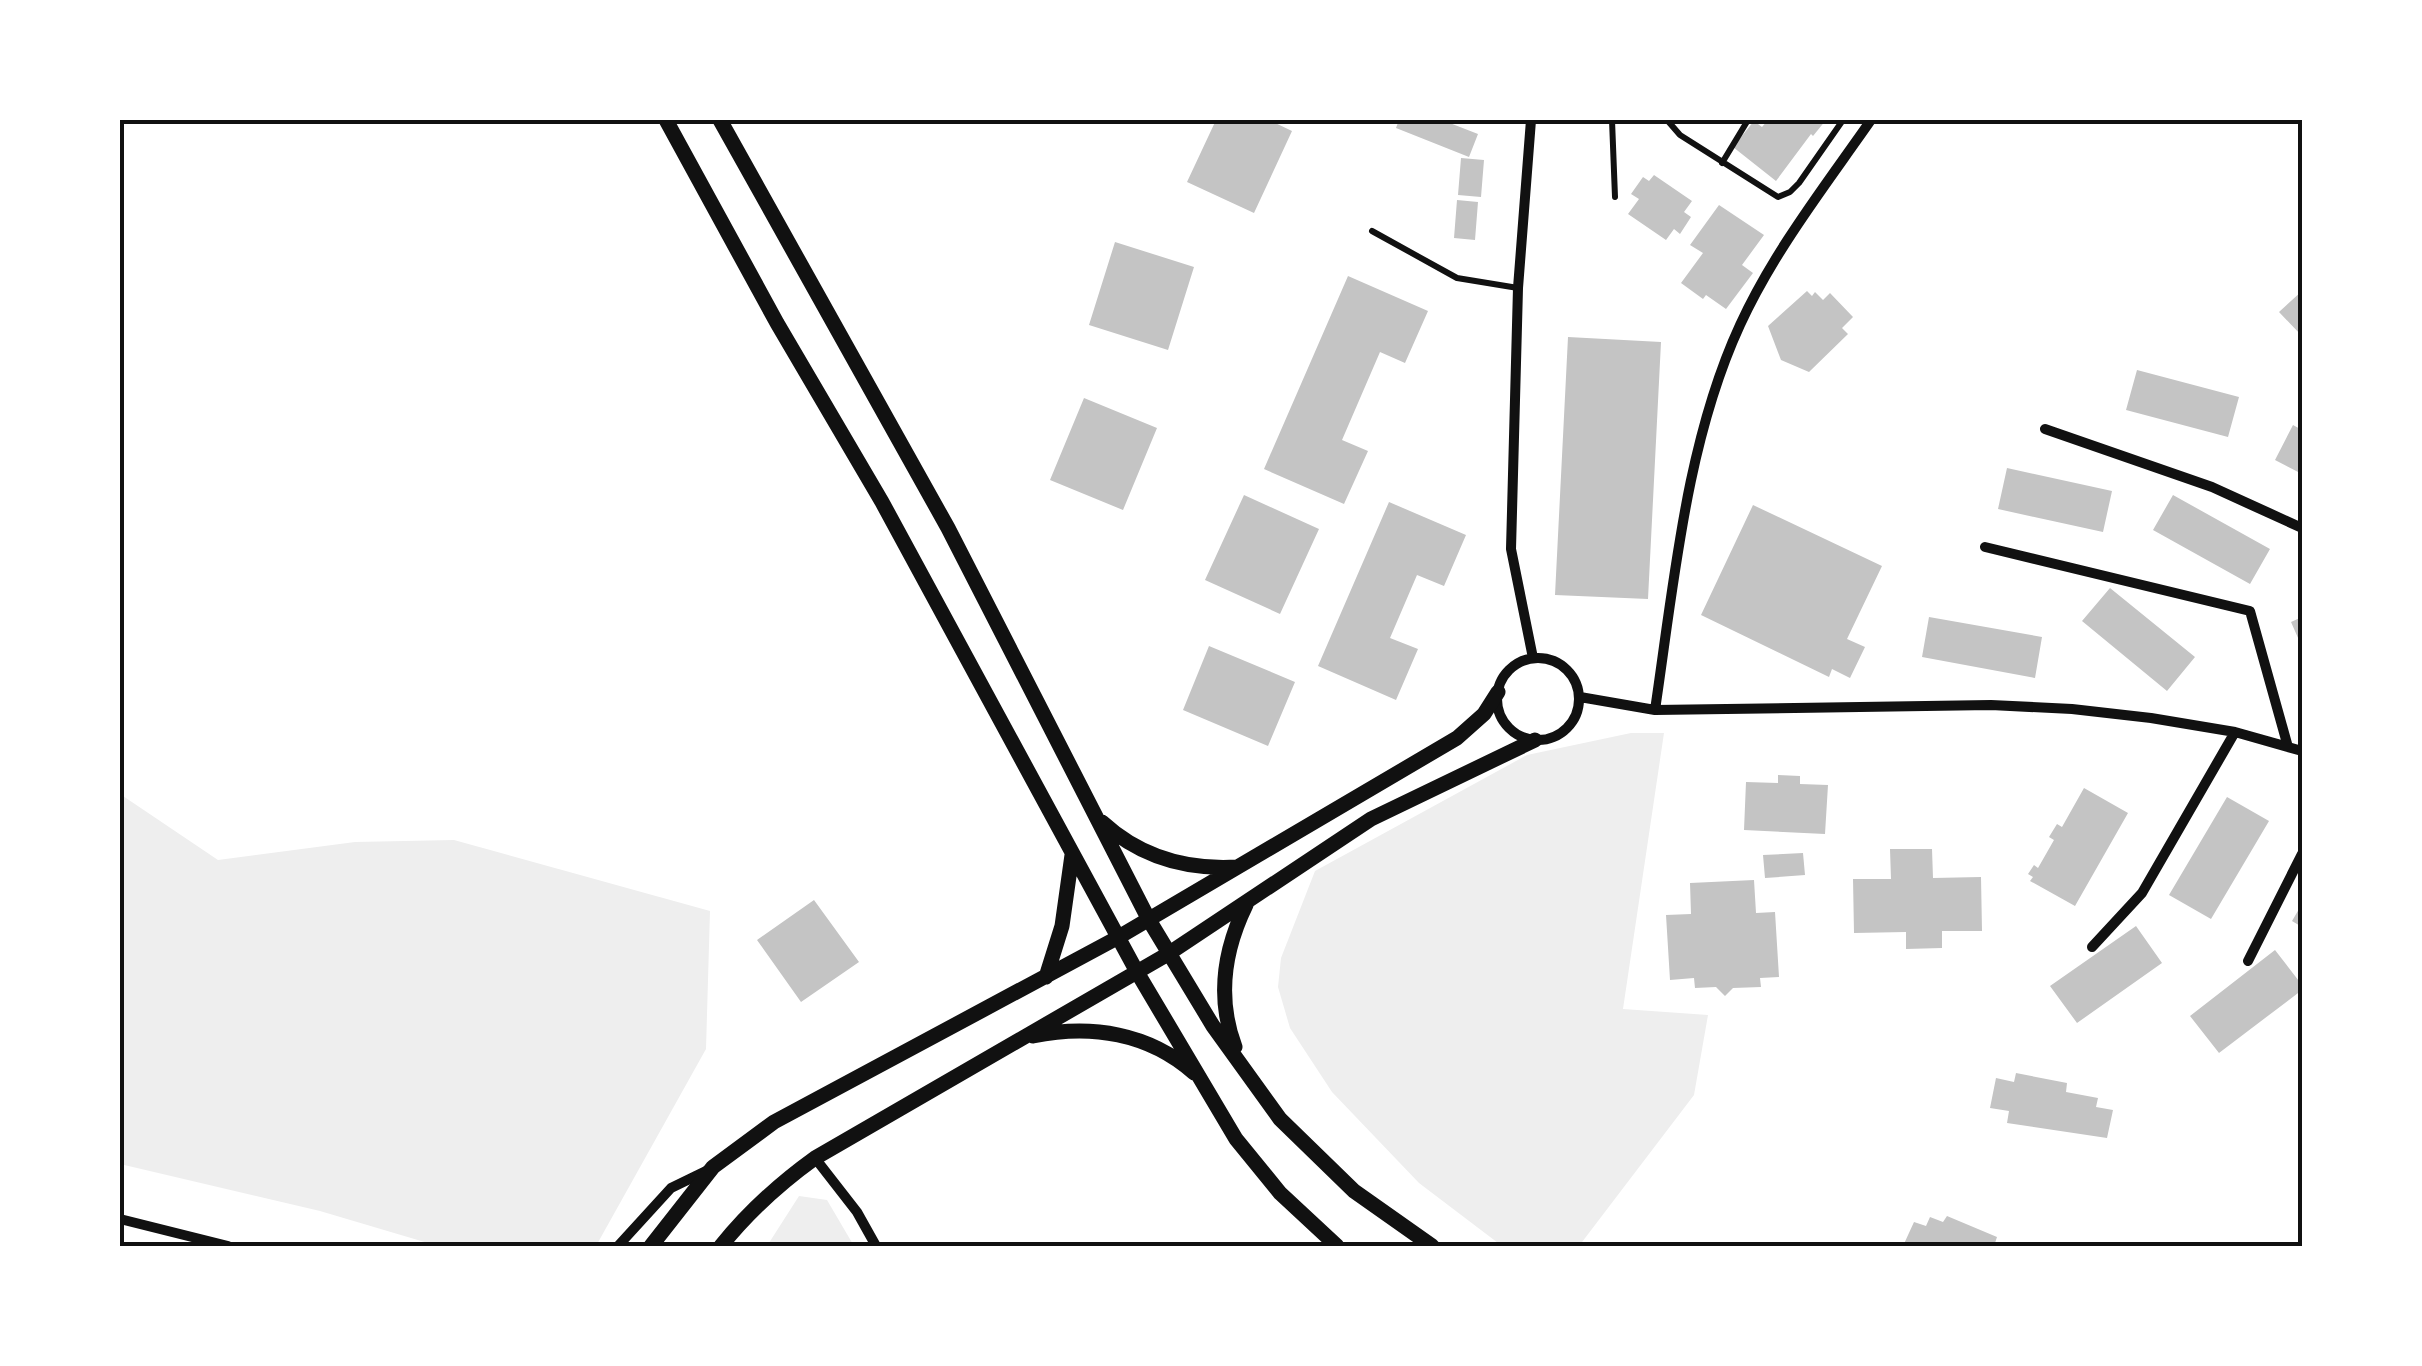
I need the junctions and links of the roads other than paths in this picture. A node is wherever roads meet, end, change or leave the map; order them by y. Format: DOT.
graph roads {
  1 [pos="666,120"];
  2 [pos="720,120"];
  3 [pos="1531,120"];
  4 [pos="1612,120"];
  5 [pos="1667,120"];
  6 [pos="1748,120"];
  7 [pos="1843,120"];
  8 [pos="1872,120"];
  9 [pos="1722,163"];
  10 [pos="1615,197"];
  11 [pos="1372,231"];
  12 [pos="1518,288"];
  13 [pos="2045,429"];
  14 [pos="2302,528"];
  15 [pos="1985,547"];
  16 [pos="1533,658"];
  17 [pos="1498,692"];
  18 [pos="1580,697"];
  19 [pos="1655,710"];
  20 [pos="2236,732"];
  21 [pos="1534,740"];
  22 [pos="2288,747"];
  23 [pos="2302,751"];
  24 [pos="1095,816"];
  25 [pos="2302,854"];
  26 [pos="1072,855"];
  27 [pos="1240,867"];
  28 [pos="1248,902"];
  29 [pos="1149,920"];
  30 [pos="1117,938"];
  31 [pos="2092,947"];
  32 [pos="1168,954"];
  33 [pos="2248,961"];
  34 [pos="1136,972"];
  35 [pos="1046,977"];
  36 [pos="1010,1043"];
  37 [pos="1247,1074"];
  38 [pos="1202,1079"];
  39 [pos="814,1158"];
  40 [pos="714,1167"];
  41 [pos="120,1219"];
  42 [pos="228,1246"];
  43 [pos="618,1246"];
  44 [pos="651,1246"];
  45 [pos="721,1246"];
  46 [pos="876,1246"];
  47 [pos="1337,1246"];
  48 [pos="1432,1246"];
  1 -- 26 [label="street"];
  2 -- 24 [label="street"];
  3 -- 12 [label="street"];
  4 -- 10 [label="lane"];
  5 -- 9 [label="lane"];
  6 -- 9 [label="lane"];
  7 -- 9 [label="lane"];
  8 -- 19 [label="street"];
  11 -- 12 [label="lane"];
  12 -- 16 [label="street"];
  13 -- 14 [label="street"];
  15 -- 22 [label="street"];
  16 -- 17 [label="street"];
  16 -- 18 [label="street"];
  17 -- 21 [label="street"];
  17 -- 27 [label="street"];
  18 -- 19 [label="street"];
  18 -- 21 [label="street"];
  19 -- 20 [label="street"];
  20 -- 22 [label="street"];
  20 -- 31 [label="street"];
  21 -- 28 [label="street"];
  22 -- 23 [label="street"];
  24 -- 27 [label="street"];
  24 -- 29 [label="street"];
  25 -- 33 [label="street"];
  26 -- 30 [label="street"];
  26 -- 35 [label="street"];
  27 -- 29 [label="street"];
  28 -- 32 [label="street"];
  28 -- 37 [label="street"];
  29 -- 30 [label="street"];
  29 -- 32 [label="street"];
  30 -- 34 [label="street"];
  30 -- 35 [label="street"];
  32 -- 34 [label="street"];
  32 -- 37 [label="street"];
  34 -- 36 [label="street"];
  34 -- 38 [label="street"];
  35 -- 40 [label="street"];
  36 -- 38 [label="street"];
  36 -- 39 [label="street"];
  37 -- 48 [label="street"];
  38 -- 47 [label="street"];
  39 -- 45 [label="street"];
  39 -- 46 [label="street"];
  40 -- 43 [label="street"];
  40 -- 44 [label="street"];
  41 -- 42 [label="street"];
}
